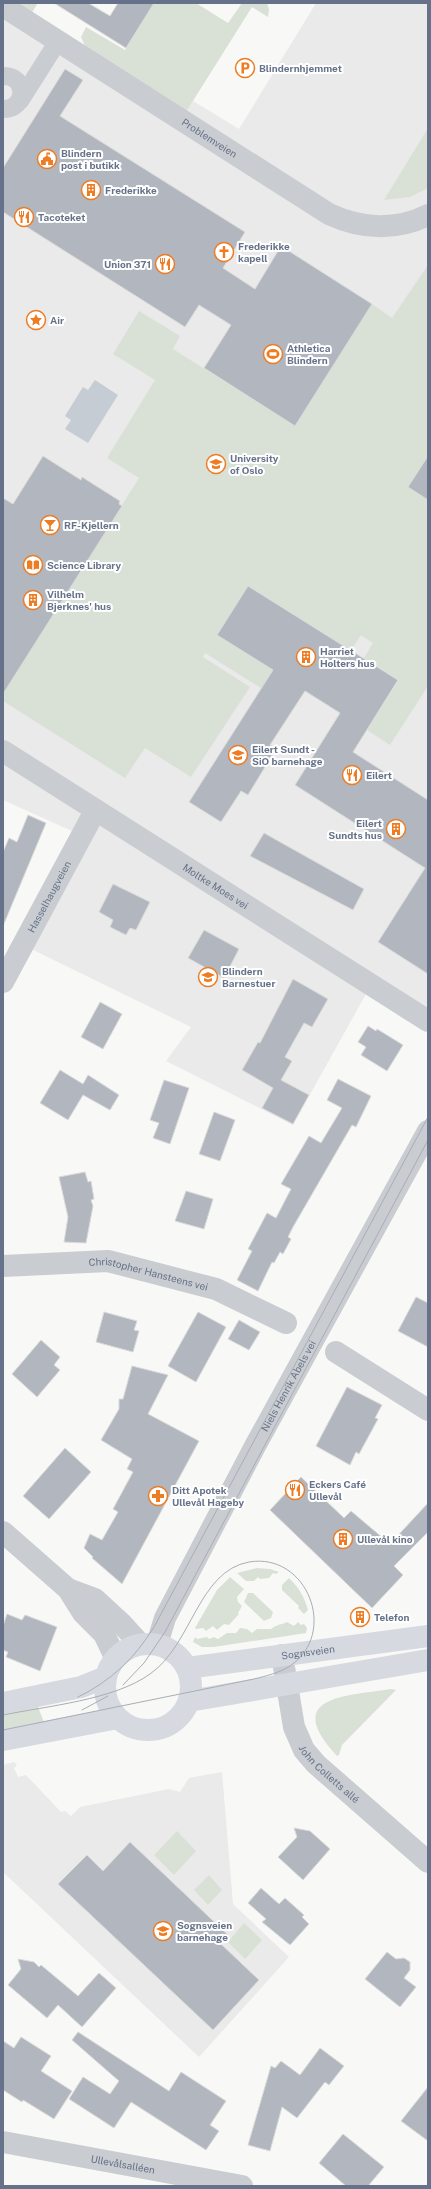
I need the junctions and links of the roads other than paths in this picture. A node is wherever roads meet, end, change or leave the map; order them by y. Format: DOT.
graph roads {
  1 [pos="3,6"];
  2 [pos="58,41"];
  3 [pos="3,76"];
  4 [pos="23,90"];
  5 [pos="3,109"];
  6 [pos="428,215"];
  7 [pos="3,751"];
  8 [pos="95,811"];
  9 [pos="3,982"];
  10 [pos="428,1022"];
  11 [pos="428,1131"];
  12 [pos="3,1266"];
  13 [pos="286,1323"];
  14 [pos="336,1352"];
  15 [pos="428,1410"];
  16 [pos="3,1532"];
  17 [pos="68,1589"];
  18 [pos="428,1636"];
  19 [pos="148,1644"];
  20 [pos="282,1655"];
  21 [pos="115,1657"];
  22 [pos="428,1660"];
  23 [pos="187,1668"];
  24 [pos="106,1677"];
  25 [pos="287,1684"];
  26 [pos="189,1701"];
  27 [pos="3,1703"];
  28 [pos="118,1718"];
  29 [pos="3,1740"];
  30 [pos="428,1862"];
  31 [pos="3,2142"];
  32 [pos="242,2186"];
  1 -- 2 [label="street, Problemveien"];
  2 -- 4 [label="street"];
  2 -- 6 [label="street, Problemveien"];
  3 -- 4 [label="street"];
  4 -- 5 [label="street"];
  7 -- 8 [label="street, Moltke Moes vei"];
  8 -- 9 [label="street, Hasselhaugveien"];
  8 -- 10 [label="street, Moltke Moes vei"];
  11 -- 19 [label="street, Niels Henrik Abels vei"];
  12 -- 13 [label="street, Christopher Hansteens vei"];
  14 -- 15 [label="street"];
  16 -- 17 [label="street"];
  17 -- 19 [label="street"];
  17 -- 21 [label="street"];
  18 -- 20 [label="main road, Sognsveien"];
  19 -- 21 [label="main road"];
  19 -- 23 [label="main road"];
  20 -- 23 [label="main road, Sognsveien"];
  20 -- 25 [label="street, John Colletts allé"];
  21 -- 24 [label="main road"];
  22 -- 25 [label="main road"];
  23 -- 26 [label="main road"];
  24 -- 27 [label="main road"];
  24 -- 28 [label="main road"];
  25 -- 26 [label="main road"];
  25 -- 30 [label="street, John Colletts allé"];
  26 -- 28 [label="main road"];
  28 -- 29 [label="main road"];
  31 -- 32 [label="street, Ullevålsalléen"];
}
